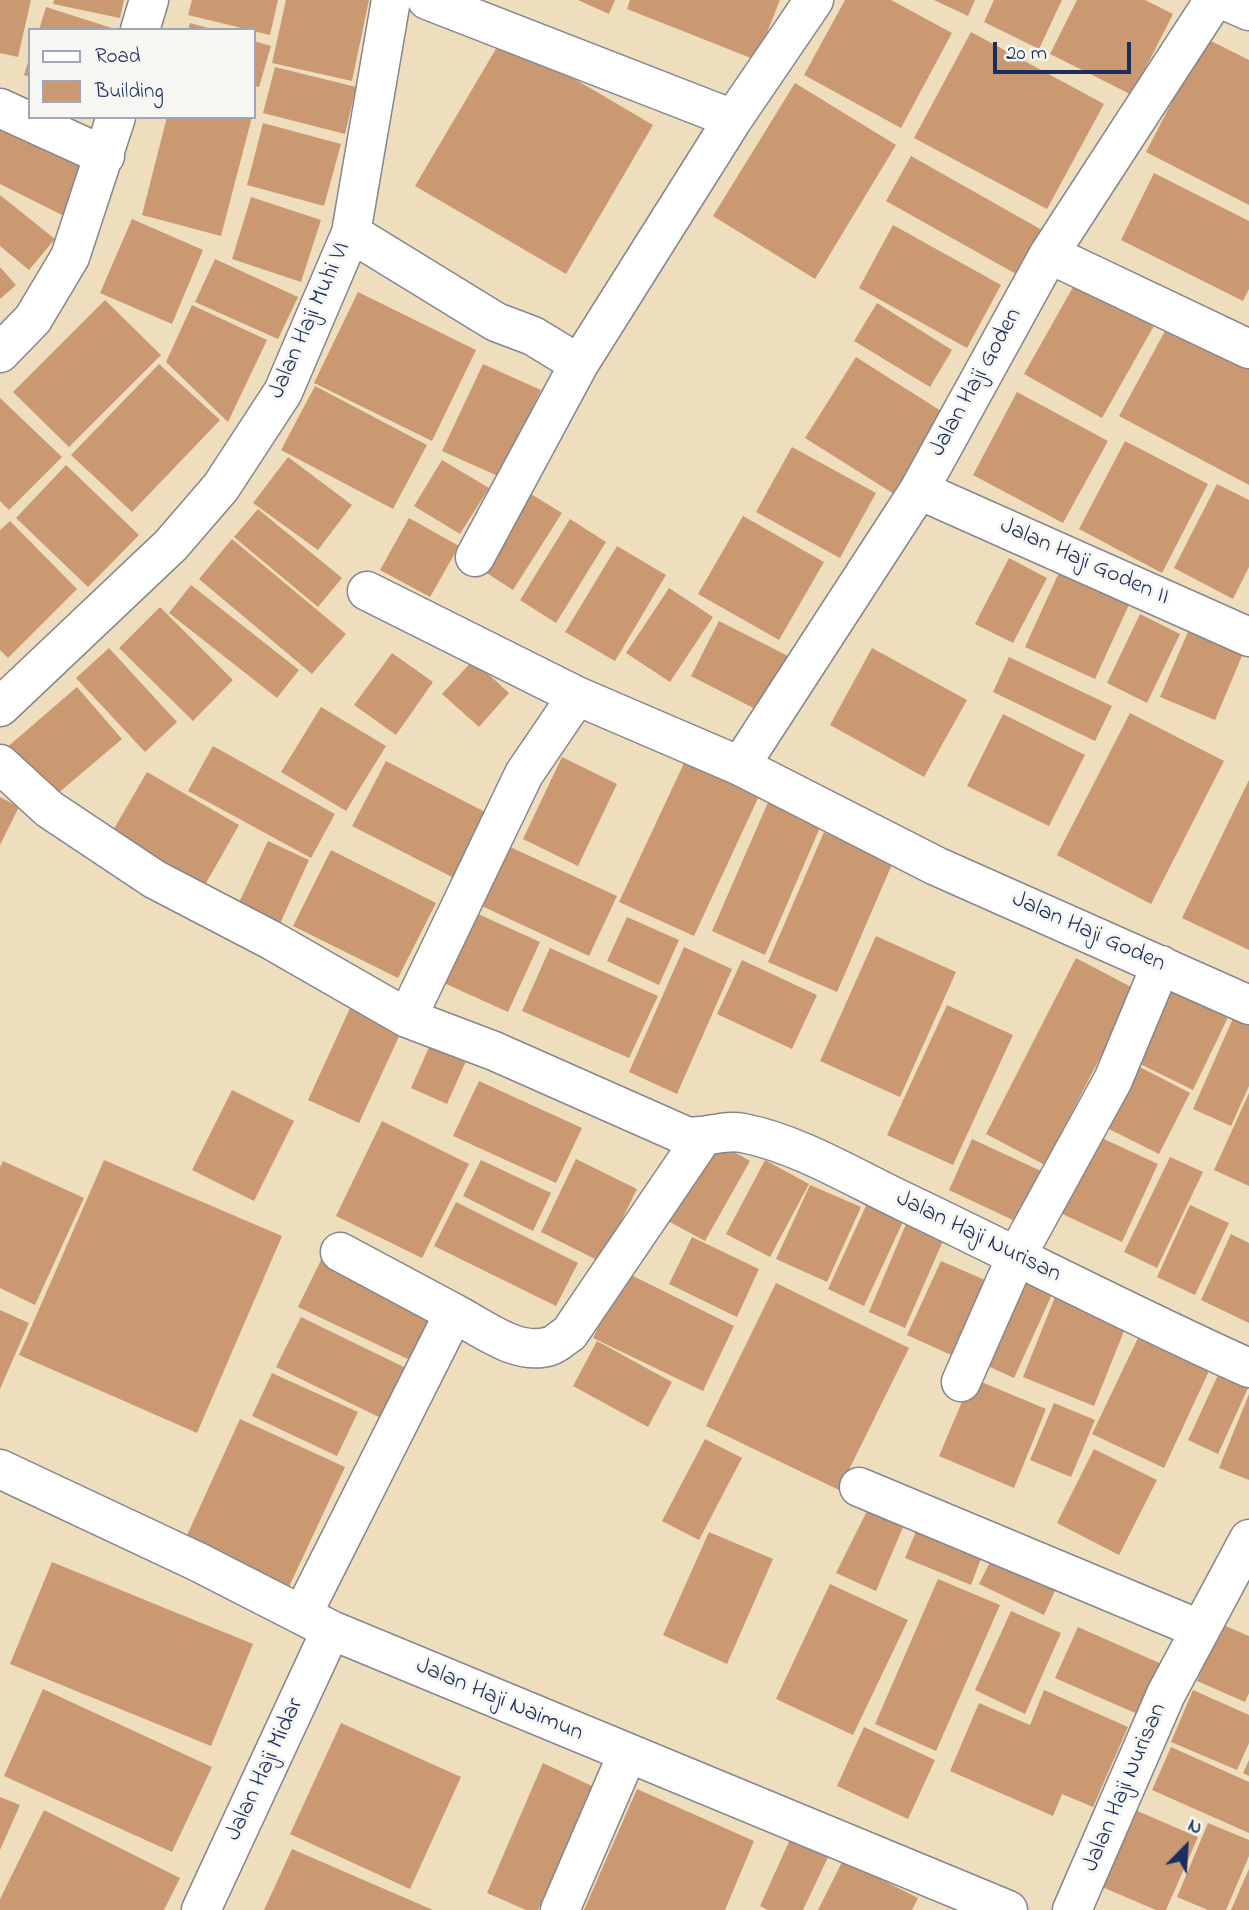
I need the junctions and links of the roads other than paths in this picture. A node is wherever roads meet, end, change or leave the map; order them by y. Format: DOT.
graph roads {
  1 [pos="149,0"];
  2 [pos="391,0"];
  3 [pos="427,0"];
  4 [pos="814,0"];
  5 [pos="1214,0"];
  6 [pos="1224,0"];
  7 [pos="1249,11"];
  8 [pos="141,28"];
  9 [pos="0,108"];
  10 [pos="115,119"];
  11 [pos="733,119"];
  12 [pos="105,156"];
  13 [pos="351,233"];
  14 [pos="1049,254"];
  15 [pos="1249,349"];
  16 [pos="0,353"];
  17 [pos="579,364"];
  18 [pos="919,490"];
  19 [pos="475,557"];
  20 [pos="368,591"];
  21 [pos="1249,637"];
  22 [pos="577,696"];
  23 [pos="0,707"];
  24 [pos="0,764"];
  25 [pos="740,766"];
  26 [pos="1161,965"];
  27 [pos="1249,1005"];
  28 [pos="407,1018"];
  29 [pos="702,1138"];
  30 [pos="340,1252"];
  31 [pos="1017,1255"];
  32 [pos="454,1313"];
  33 [pos="1249,1368"];
  34 [pos="961,1382"];
  35 [pos="0,1469"];
  36 [pos="859,1487"];
  37 [pos="1249,1539"];
  38 [pos="316,1623"];
  39 [pos="1199,1629"];
  40 [pos="627,1755"];
  41 [pos="201,1910"];
  42 [pos="560,1910"];
  43 [pos="1008,1910"];
  44 [pos="1072,1910"];
  1 -- 8 [label="street"];
  2 -- 13 [label="street, Jalan Haji Muhi VI"];
  3 -- 11 [label="street"];
  4 -- 11 [label="street"];
  5 -- 14 [label="street, Jalan Haji Goden"];
  6 -- 7 [label="street"];
  9 -- 12 [label="street"];
  10 -- 12 [label="street"];
  11 -- 17 [label="street"];
  12 -- 16 [label="street"];
  13 -- 17 [label="street"];
  13 -- 23 [label="street, Jalan Haji Muhi VI"];
  14 -- 15 [label="street"];
  14 -- 18 [label="street, Jalan Haji Goden"];
  17 -- 19 [label="street"];
  18 -- 21 [label="street, Jalan Haji Goden II"];
  18 -- 25 [label="street, Jalan Haji Goden"];
  20 -- 22 [label="street, Jalan Haji Goden"];
  22 -- 25 [label="street, Jalan Haji Goden"];
  22 -- 28 [label="street"];
  24 -- 28 [label="street"];
  25 -- 26 [label="street, Jalan Haji Goden"];
  26 -- 27 [label="street, Jalan Haji Goden"];
  26 -- 31 [label="street"];
  28 -- 29 [label="street"];
  29 -- 31 [label="street, Jalan Haji Nurisan"];
  29 -- 32 [label="street"];
  30 -- 32 [label="street"];
  31 -- 33 [label="street, Jalan Haji Nurisan"];
  31 -- 34 [label="street"];
  32 -- 38 [label="street, Jalan Haji Midar"];
  35 -- 38 [label="street, Jalan Haji Naimun"];
  36 -- 39 [label="street"];
  37 -- 39 [label="street, Jalan Haji Nurisan"];
  38 -- 40 [label="street, Jalan Haji Naimun"];
  38 -- 41 [label="street, Jalan Haji Midar"];
  39 -- 44 [label="street, Jalan Haji Nurisan"];
  40 -- 42 [label="street"];
  40 -- 43 [label="street, Jalan Haji Naimun"];
}
